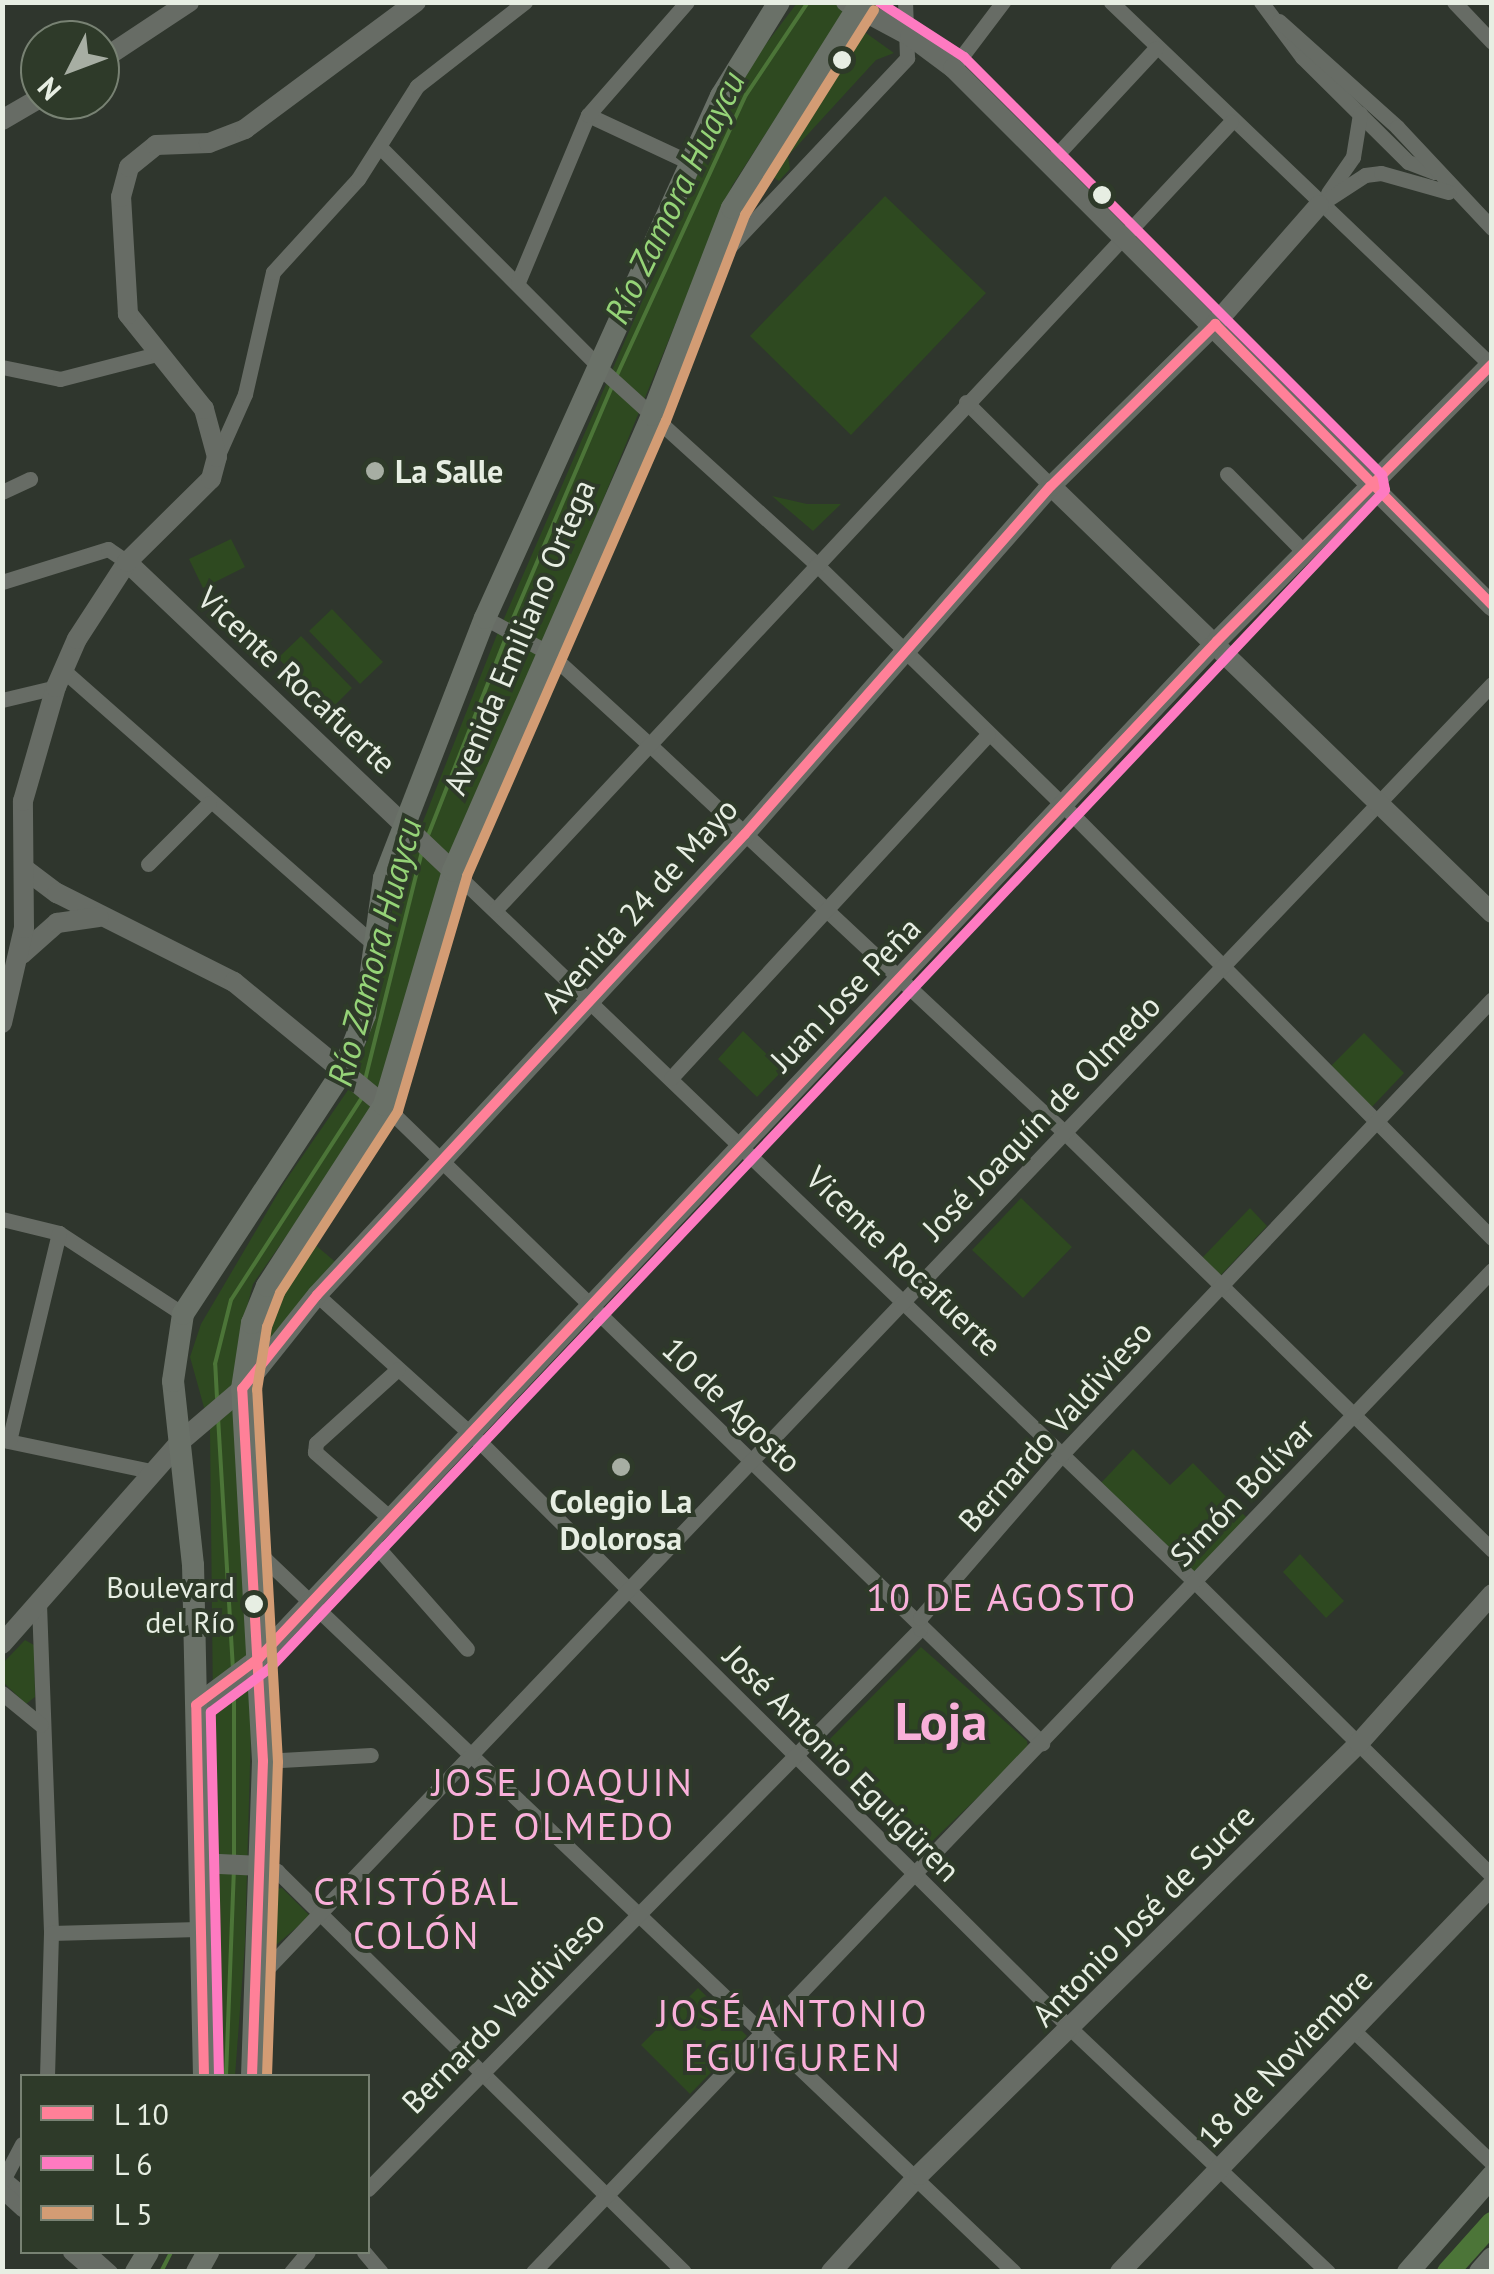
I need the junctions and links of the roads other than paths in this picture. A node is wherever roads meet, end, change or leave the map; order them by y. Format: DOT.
graph roads {
  1 [pos="189,2"];
  2 [pos="416,2"];
  3 [pos="525,2"];
  4 [pos="687,2"];
  5 [pos="779,2"];
  6 [pos="904,2"];
  7 [pos="1004,2"];
  8 [pos="1111,2"];
  9 [pos="1261,2"];
  10 [pos="1454,2"];
  11 [pos="855,5"];
  12 [pos="1279,22"];
  13 [pos="910,36"];
  14 [pos="1490,39"];
  15 [pos="120,47"];
  16 [pos="1156,48"];
  17 [pos="954,68"];
  18 [pos="1360,114"];
  19 [pos="588,115"];
  20 [pos="1231,122"];
  21 [pos="380,147"];
  22 [pos="690,162"];
  23 [pos="1051,162"];
  24 [pos="1434,172"];
  25 [pos="1458,196"];
  26 [pos="1319,205"];
  27 [pos="1492,228"];
  28 [pos="1126,237"];
  29 [pos="710,267"];
  30 [pos="518,282"];
  31 [pos="1215,324"];
  32 [pos="157,354"];
  33 [pos="1491,365"];
  34 [pos="2,367"];
  35 [pos="605,372"];
  36 [pos="966,402"];
  37 [pos="648,412"];
  38 [pos="217,457"];
  39 [pos="1227,474"];
  40 [pos="30,479"];
  41 [pos="1051,486"];
  42 [pos="1372,486"];
  43 [pos="2,492"];
  44 [pos="1304,552"];
  45 [pos="127,562"];
  46 [pos="816,564"];
  47 [pos="2,582"];
  48 [pos="1492,606"];
  49 [pos="489,620"];
  50 [pos="1217,641"];
  51 [pos="544,650"];
  52 [pos="908,654"];
  53 [pos="59,678"];
  54 [pos="1492,684"];
  55 [pos="2,700"];
  56 [pos="988,735"];
  57 [pos="651,746"];
  58 [pos="1378,802"];
  59 [pos="210,803"];
  60 [pos="1065,807"];
  61 [pos="405,823"];
  62 [pos="746,834"];
  63 [pos="148,864"];
  64 [pos="26,870"];
  65 [pos="453,871"];
  66 [pos="824,908"];
  67 [pos="496,909"];
  68 [pos="1492,913"];
  69 [pos="101,917"];
  70 [pos="376,946"];
  71 [pos="17,962"];
  72 [pos="1224,969"];
  73 [pos="902,982"];
  74 [pos="1492,999"];
  75 [pos="593,1001"];
  76 [pos="3,1019"];
  77 [pos="343,1070"];
  78 [pos="670,1078"];
  79 [pos="384,1105"];
  80 [pos="1374,1118"];
  81 [pos="1063,1131"];
  82 [pos="740,1144"];
  83 [pos="442,1160"];
  84 [pos="2,1220"];
  85 [pos="59,1233"];
  86 [pos="1492,1238"];
  87 [pos="1492,1270"];
  88 [pos="1220,1288"];
  89 [pos="317,1295"];
  90 [pos="901,1302"];
  91 [pos="588,1308"];
  92 [pos="183,1314"];
  93 [pos="398,1369"];
  94 [pos="242,1389"];
  95 [pos="1352,1419"];
  96 [pos="470,1438"];
  97 [pos="6,1440"];
  98 [pos="181,1442"];
  99 [pos="1061,1455"];
  100 [pos="748,1461"];
  101 [pos="155,1472"];
  102 [pos="390,1518"];
  103 [pos="371,1540"];
  104 [pos="1492,1550"];
  105 [pos="251,1556"];
  106 [pos="1194,1581"];
  107 [pos="626,1592"];
  108 [pos="1492,1594"];
  109 [pos="310,1602"];
  110 [pos="39,1604"];
  111 [pos="920,1630"];
  112 [pos="2,1644"];
  113 [pos="467,1649"];
  114 [pos="254,1662"];
  115 [pos="2,1693"];
  116 [pos="202,1701"];
  117 [pos="40,1725"];
  118 [pos="1359,1742"];
  119 [pos="1042,1743"];
  120 [pos="798,1753"];
  121 [pos="371,1755"];
  122 [pos="474,1757"];
  123 [pos="263,1761"];
  124 [pos="1418,1800"];
  125 [pos="1492,1863"];
  126 [pos="200,1864"];
  127 [pos="260,1866"];
  128 [pos="912,1869"];
  129 [pos="1492,1876"];
  130 [pos="1492,1886"];
  131 [pos="321,1914"];
  132 [pos="637,1917"];
  133 [pos="198,1929"];
  134 [pos="51,1933"];
  135 [pos="258,1978"];
  136 [pos="1071,2030"];
  137 [pos="1354,2031"];
  138 [pos="757,2032"];
  139 [pos="479,2073"];
  140 [pos="47,2074"];
  141 [pos="204,2074"];
  142 [pos="252,2074"];
  143 [pos="20,2148"];
  144 [pos="1492,2163"];
  145 [pos="1218,2169"];
  146 [pos="919,2175"];
  147 [pos="1492,2176"];
  148 [pos="3,2182"];
  149 [pos="370,2186"];
  150 [pos="604,2196"];
  151 [pos="20,2206"];
  152 [pos="72,2254"];
  153 [pos="90,2254"];
  154 [pos="1492,2258"];
  155 [pos="93,2272"];
  156 [pos="110,2272"];
  157 [pos="533,2272"];
  158 [pos="684,2272"];
  159 [pos="831,2272"];
  160 [pos="1014,2272"];
  161 [pos="1120,2272"];
  162 [pos="1328,2272"];
  163 [pos="1408,2272"];
  164 [pos="1480,2272"];
  1 -- 15 [label="street"];
  2 -- 32 [label="street"];
  3 -- 21 [label="street"];
  4 -- 19 [label="street"];
  5 -- 22 [label="main road"];
  6 -- 13 [label="street"];
  7 -- 17 [label="street"];
  8 -- 16 [label="street"];
  9 -- 12 [label="street"];
  10 -- 14 [label="street"];
  11 -- 13 [label="street"];
  11 -- 29 [label="main road, Avenida Emiliano Ortega"];
  12 -- 18 [label="street"];
  12 -- 24 [label="street"];
  13 -- 17 [label="street"];
  13 -- 29 [label="street, Avenida Emiliano Ortega"];
  16 -- 20 [label="street"];
  16 -- 23 [label="street"];
  17 -- 23 [label="street"];
  18 -- 24 [label="street"];
  18 -- 26 [label="street"];
  19 -- 22 [label="street"];
  19 -- 30 [label="street"];
  20 -- 26 [label="street"];
  20 -- 28 [label="street"];
  21 -- 30 [label="street"];
  21 -- 38 [label="street"];
  22 -- 35 [label="main road"];
  23 -- 28 [label="street"];
  24 -- 25 [label="street"];
  25 -- 26 [label="street"];
  25 -- 27 [label="street"];
  26 -- 31 [label="street, Avenida 24 de Mayo"];
  26 -- 33 [label="street"];
  28 -- 31 [label="street"];
  28 -- 36 [label="street"];
  29 -- 37 [label="main road, Avenida Emiliano Ortega"];
  30 -- 35 [label="street"];
  31 -- 41 [label="street, Avenida 24 de Mayo"];
  31 -- 42 [label="street"];
  32 -- 34 [label="street"];
  32 -- 38 [label="street"];
  33 -- 42 [label="street, Juan Jose Peña"];
  35 -- 37 [label="street"];
  35 -- 49 [label="main road"];
  36 -- 41 [label="street"];
  36 -- 46 [label="street"];
  37 -- 46 [label="street"];
  37 -- 51 [label="main road, Avenida Emiliano Ortega"];
  38 -- 45 [label="street"];
  39 -- 44 [label="street"];
  40 -- 43 [label="street"];
  41 -- 50 [label="street"];
  41 -- 52 [label="street, Avenida 24 de Mayo"];
  42 -- 44 [label="street, Juan Jose Peña"];
  42 -- 48 [label="street"];
  44 -- 50 [label="street, Juan Jose Peña"];
  45 -- 47 [label="street"];
  45 -- 53 [label="street"];
  45 -- 61 [label="street, Vicente Rocafuerte"];
  46 -- 52 [label="street"];
  46 -- 57 [label="street"];
  49 -- 51 [label="street"];
  49 -- 61 [label="main road"];
  50 -- 58 [label="street"];
  50 -- 60 [label="street, Juan Jose Peña"];
  51 -- 57 [label="street"];
  51 -- 65 [label="main road, Avenida Emiliano Ortega"];
  52 -- 56 [label="street"];
  52 -- 62 [label="street, Avenida 24 de Mayo"];
  53 -- 55 [label="street"];
  53 -- 59 [label="street"];
  53 -- 64 [label="street"];
  54 -- 58 [label="street, José Joaquín de Olmedo"];
  56 -- 60 [label="street"];
  56 -- 66 [label="street"];
  57 -- 62 [label="street"];
  57 -- 67 [label="street"];
  58 -- 68 [label="street"];
  58 -- 72 [label="street, José Joaquín de Olmedo"];
  59 -- 63 [label="street"];
  59 -- 70 [label="street"];
  60 -- 72 [label="street"];
  60 -- 73 [label="street, Juan Jose Peña"];
  61 -- 65 [label="street, Vicente Rocafuerte"];
  61 -- 70 [label="main road"];
  62 -- 66 [label="street"];
  62 -- 75 [label="street, Avenida 24 de Mayo"];
  64 -- 69 [label="street"];
  64 -- 71 [label="street"];
  65 -- 67 [label="street, Vicente Rocafuerte"];
  65 -- 79 [label="main road, Avenida Emiliano Ortega"];
  66 -- 73 [label="street"];
  66 -- 78 [label="street"];
  67 -- 75 [label="street, Vicente Rocafuerte"];
  69 -- 71 [label="street"];
  69 -- 77 [label="street"];
  70 -- 77 [label="main road"];
  71 -- 76 [label="street"];
  72 -- 80 [label="street"];
  72 -- 81 [label="street, José Joaquín de Olmedo"];
  73 -- 81 [label="street"];
  73 -- 82 [label="street, Juan Jose Peña"];
  74 -- 80 [label="street, Bernardo Valdivieso"];
  75 -- 78 [label="street, Vicente Rocafuerte"];
  75 -- 83 [label="street, Avenida 24 de Mayo"];
  77 -- 79 [label="street"];
  77 -- 92 [label="main road"];
  78 -- 82 [label="street, Vicente Rocafuerte"];
  79 -- 83 [label="street, 10 de Agosto"];
  79 -- 94 [label="main road, Avenida Emiliano Ortega"];
  80 -- 86 [label="street"];
  80 -- 88 [label="street, Bernardo Valdivieso"];
  81 -- 88 [label="street"];
  81 -- 90 [label="street, José Joaquín de Olmedo"];
  82 -- 90 [label="street, Vicente Rocafuerte"];
  82 -- 91 [label="street, Juan Jose Peña"];
  83 -- 89 [label="street, Avenida 24 de Mayo"];
  83 -- 91 [label="street, 10 de Agosto"];
  84 -- 85 [label="street"];
  85 -- 92 [label="street"];
  85 -- 97 [label="street"];
  87 -- 95 [label="street, Simón Bolívar"];
  88 -- 95 [label="street"];
  88 -- 99 [label="street, Bernardo Valdivieso"];
  89 -- 93 [label="street, José Antonio Eguigüren"];
  89 -- 94 [label="street, Avenida 24 de Mayo"];
  90 -- 99 [label="street, Vicente Rocafuerte"];
  90 -- 100 [label="street, José Joaquín de Olmedo"];
  91 -- 96 [label="street, Juan Jose Peña"];
  91 -- 100 [label="street, 10 de Agosto"];
  92 -- 98 [label="main road"];
  93 -- 96 [label="street, José Antonio Eguigüren"];
  93 -- 102 [label="street"];
  94 -- 98 [label="street, Avenida 24 de Mayo"];
  94 -- 105 [label="main road, Avenida Emiliano Ortega"];
  95 -- 104 [label="street"];
  95 -- 106 [label="street, Simón Bolívar"];
  96 -- 102 [label="street, Juan Jose Peña"];
  96 -- 107 [label="street, José Antonio Eguigüren"];
  97 -- 101 [label="street"];
  98 -- 101 [label="street, Avenida 24 de Mayo"];
  98 -- 116 [label="main road"];
  99 -- 106 [label="street, Vicente Rocafuerte"];
  99 -- 111 [label="street, Bernardo Valdivieso"];
  100 -- 107 [label="street, José Joaquín de Olmedo"];
  100 -- 111 [label="street, 10 de Agosto"];
  101 -- 110 [label="street, Avenida 24 de Mayo"];
  102 -- 103 [label="street, Juan Jose Peña"];
  103 -- 109 [label="street, Juan Jose Peña"];
  103 -- 113 [label="street"];
  105 -- 109 [label="street"];
  105 -- 114 [label="main road, Avenida Emiliano Ortega"];
  106 -- 118 [label="street, Vicente Rocafuerte"];
  106 -- 119 [label="street, Simón Bolívar"];
  107 -- 120 [label="street, José Antonio Eguigüren"];
  107 -- 122 [label="street, José Joaquín de Olmedo"];
  108 -- 118 [label="street, Antonio José de Sucre"];
  109 -- 114 [label="street, Juan Jose Peña"];
  109 -- 122 [label="street"];
  110 -- 112 [label="street, Avenida 24 de Mayo"];
  110 -- 117 [label="street"];
  111 -- 119 [label="street, 10 de Agosto"];
  111 -- 120 [label="street, Bernardo Valdivieso"];
  114 -- 116 [label="street, Juan Jose Peña"];
  114 -- 123 [label="main road, Avenida Emiliano Ortega"];
  115 -- 117 [label="street"];
  116 -- 126 [label="main road"];
  117 -- 134 [label="street"];
  118 -- 124 [label="street, Vicente Rocafuerte"];
  118 -- 136 [label="street, Antonio José de Sucre"];
  119 -- 128 [label="street, Simón Bolívar"];
  120 -- 128 [label="street, José Antonio Eguigüren"];
  120 -- 132 [label="street, Bernardo Valdivieso"];
  121 -- 123 [label="street"];
  122 -- 131 [label="street, José Joaquín de Olmedo"];
  122 -- 132 [label="street"];
  123 -- 127 [label="main road, Avenida Emiliano Ortega"];
  124 -- 125 [label="street, Vicente Rocafuerte"];
  124 -- 129 [label="street, Vicente Rocafuerte"];
  126 -- 127 [label="street"];
  126 -- 133 [label="main road"];
  127 -- 131 [label="street"];
  127 -- 135 [label="main road, Avenida Emiliano Ortega"];
  128 -- 136 [label="street, José Antonio Eguigüren"];
  128 -- 138 [label="street, Simón Bolívar"];
  130 -- 137 [label="street, 18 de Noviembre"];
  131 -- 135 [label="street, José Joaquín de Olmedo"];
  131 -- 139 [label="street"];
  132 -- 138 [label="street"];
  132 -- 139 [label="street, Bernardo Valdivieso"];
  133 -- 134 [label="street"];
  133 -- 141 [label="main road"];
  134 -- 140 [label="street"];
  135 -- 142 [label="main road, Avenida Emiliano Ortega"];
  136 -- 145 [label="street, José Antonio Eguigüren"];
  136 -- 146 [label="street, Antonio José de Sucre"];
  137 -- 144 [label="street"];
  137 -- 145 [label="street, 18 de Noviembre"];
  138 -- 146 [label="street"];
  138 -- 150 [label="street, Simón Bolívar"];
  139 -- 149 [label="street, Bernardo Valdivieso"];
  139 -- 150 [label="street"];
  143 -- 148 [label="street"];
  145 -- 161 [label="street, 18 de Noviembre"];
  145 -- 162 [label="street, José Antonio Eguigüren"];
  146 -- 159 [label="street, Antonio José de Sucre"];
  146 -- 160 [label="street"];
  147 -- 163 [label="main road"];
  148 -- 151 [label="street"];
  150 -- 157 [label="street, Simón Bolívar"];
  150 -- 158 [label="street"];
  152 -- 155 [label="street"];
  153 -- 156 [label="street"];
  154 -- 164 [label="main road"];
}
